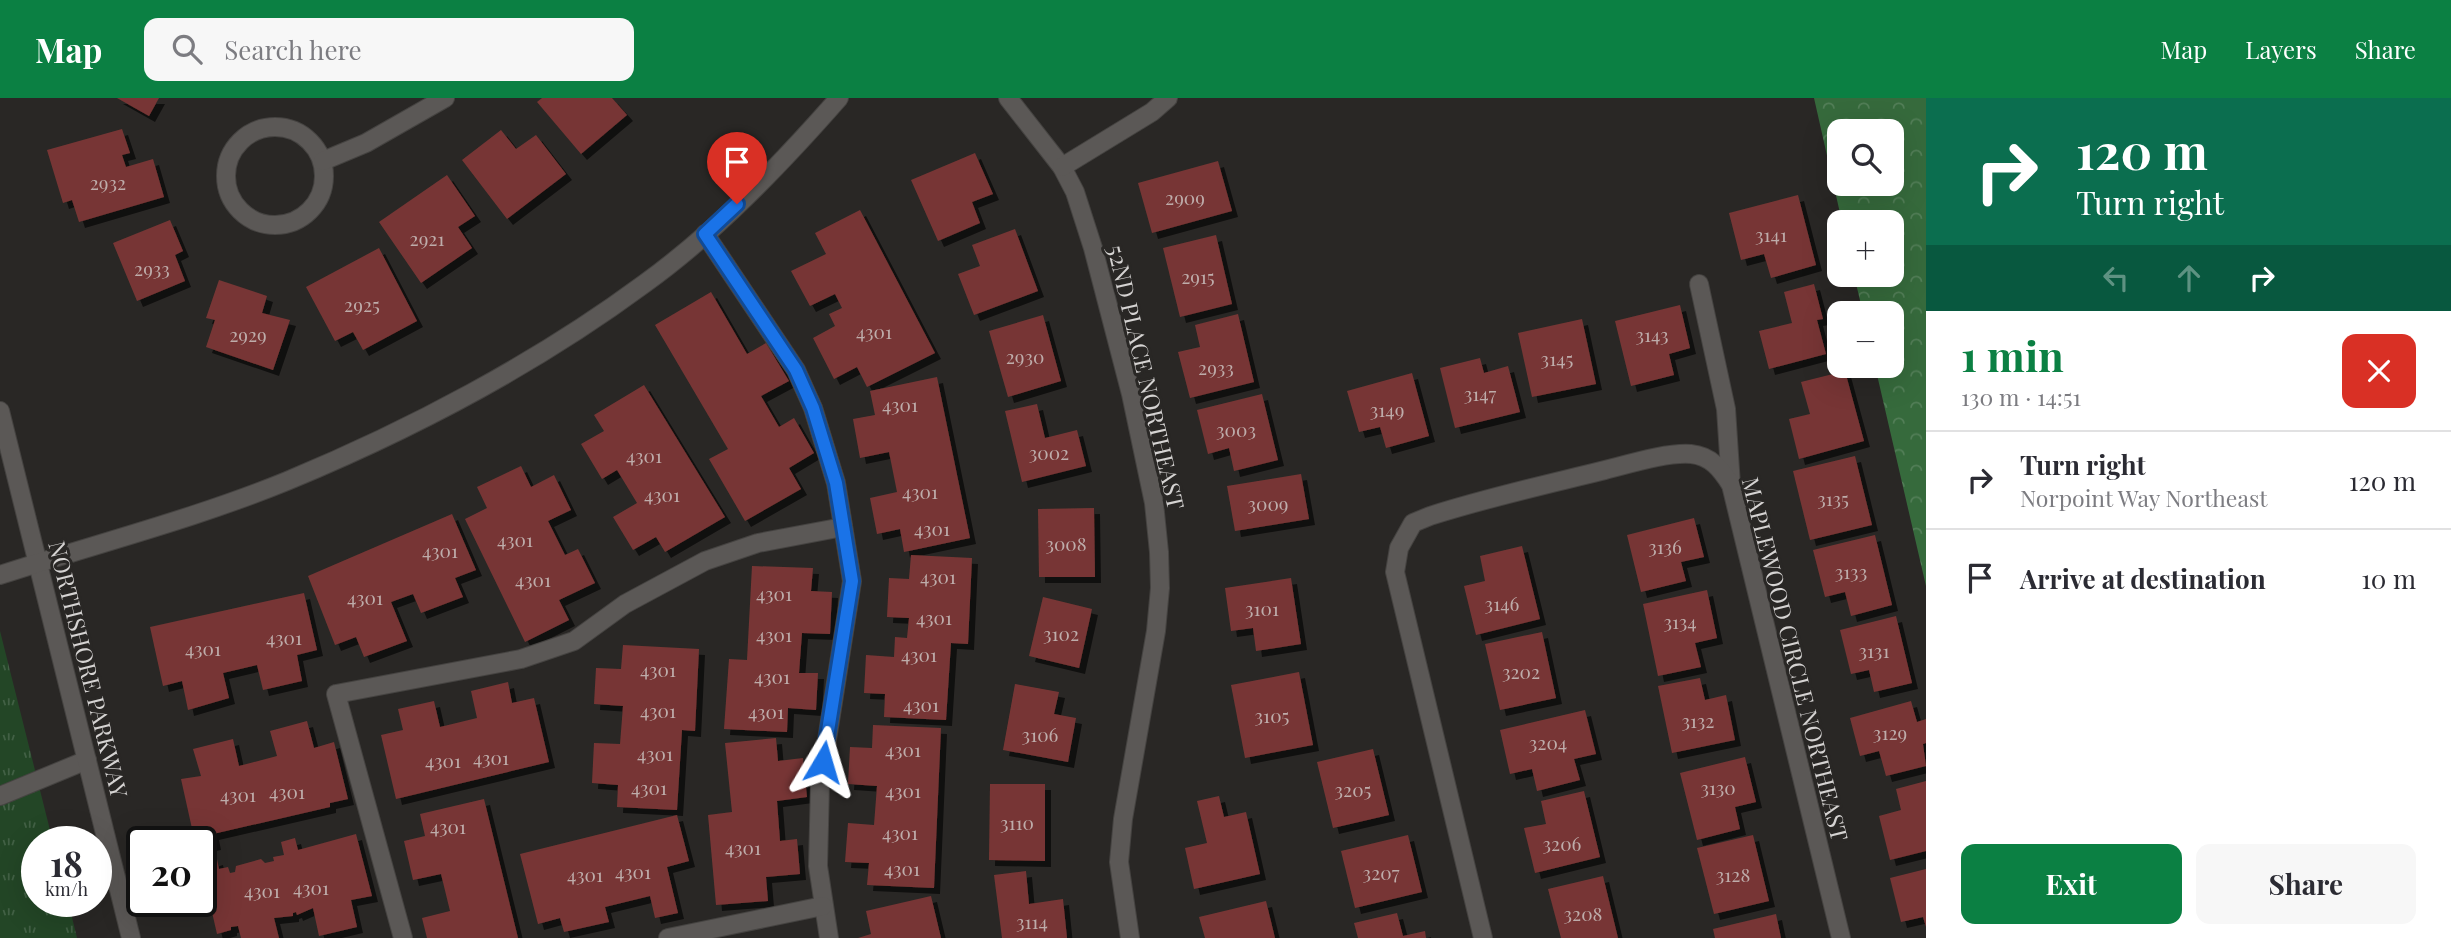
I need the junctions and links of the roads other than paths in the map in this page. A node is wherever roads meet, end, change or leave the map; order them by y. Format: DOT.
graph roads {
  1 [pos="444,98"];
  2 [pos="839,98"];
  3 [pos="1008,98"];
  4 [pos="1168,98"];
  5 [pos="323,161"];
  6 [pos="1062,167"];
  7 [pos="705,234"];
  8 [pos="1699,284"];
  9 [pos="0,411"];
  10 [pos="1731,485"];
  11 [pos="843,527"];
  12 [pos="37,563"];
  13 [pos="0,575"];
  14 [pos="87,760"];
  15 [pos="0,796"];
  16 [pos="823,906"];
  17 [pos="131,938"];
  18 [pos="402,938"];
  19 [pos="668,938"];
  20 [pos="829,938"];
  21 [pos="1130,938"];
  22 [pos="1483,938"];
  23 [pos="1841,938"];
  1 -- 5 [label="street"];
  2 -- 7 [label="street"];
  3 -- 6 [label="street, 52ND PLACE NORTHEAST"];
  4 -- 6 [label="street"];
  5 -- 5 [label="street"];
  6 -- 21 [label="street, 52ND PLACE NORTHEAST"];
  7 -- 11 [label="street"];
  7 -- 12 [label="street"];
  8 -- 10 [label="street"];
  9 -- 12 [label="street, NORTHSHORE PARKWAY"];
  10 -- 22 [label="street, MAPLEWOOD CIRCLE NORTHEAST"];
  10 -- 23 [label="street, MAPLEWOOD CIRCLE NORTHEAST"];
  11 -- 16 [label="street"];
  11 -- 18 [label="street"];
  12 -- 13 [label="street"];
  12 -- 14 [label="street, NORTHSHORE PARKWAY"];
  14 -- 15 [label="street"];
  14 -- 17 [label="street, NORTHSHORE PARKWAY"];
  16 -- 19 [label="street"];
  16 -- 20 [label="street"];
}
